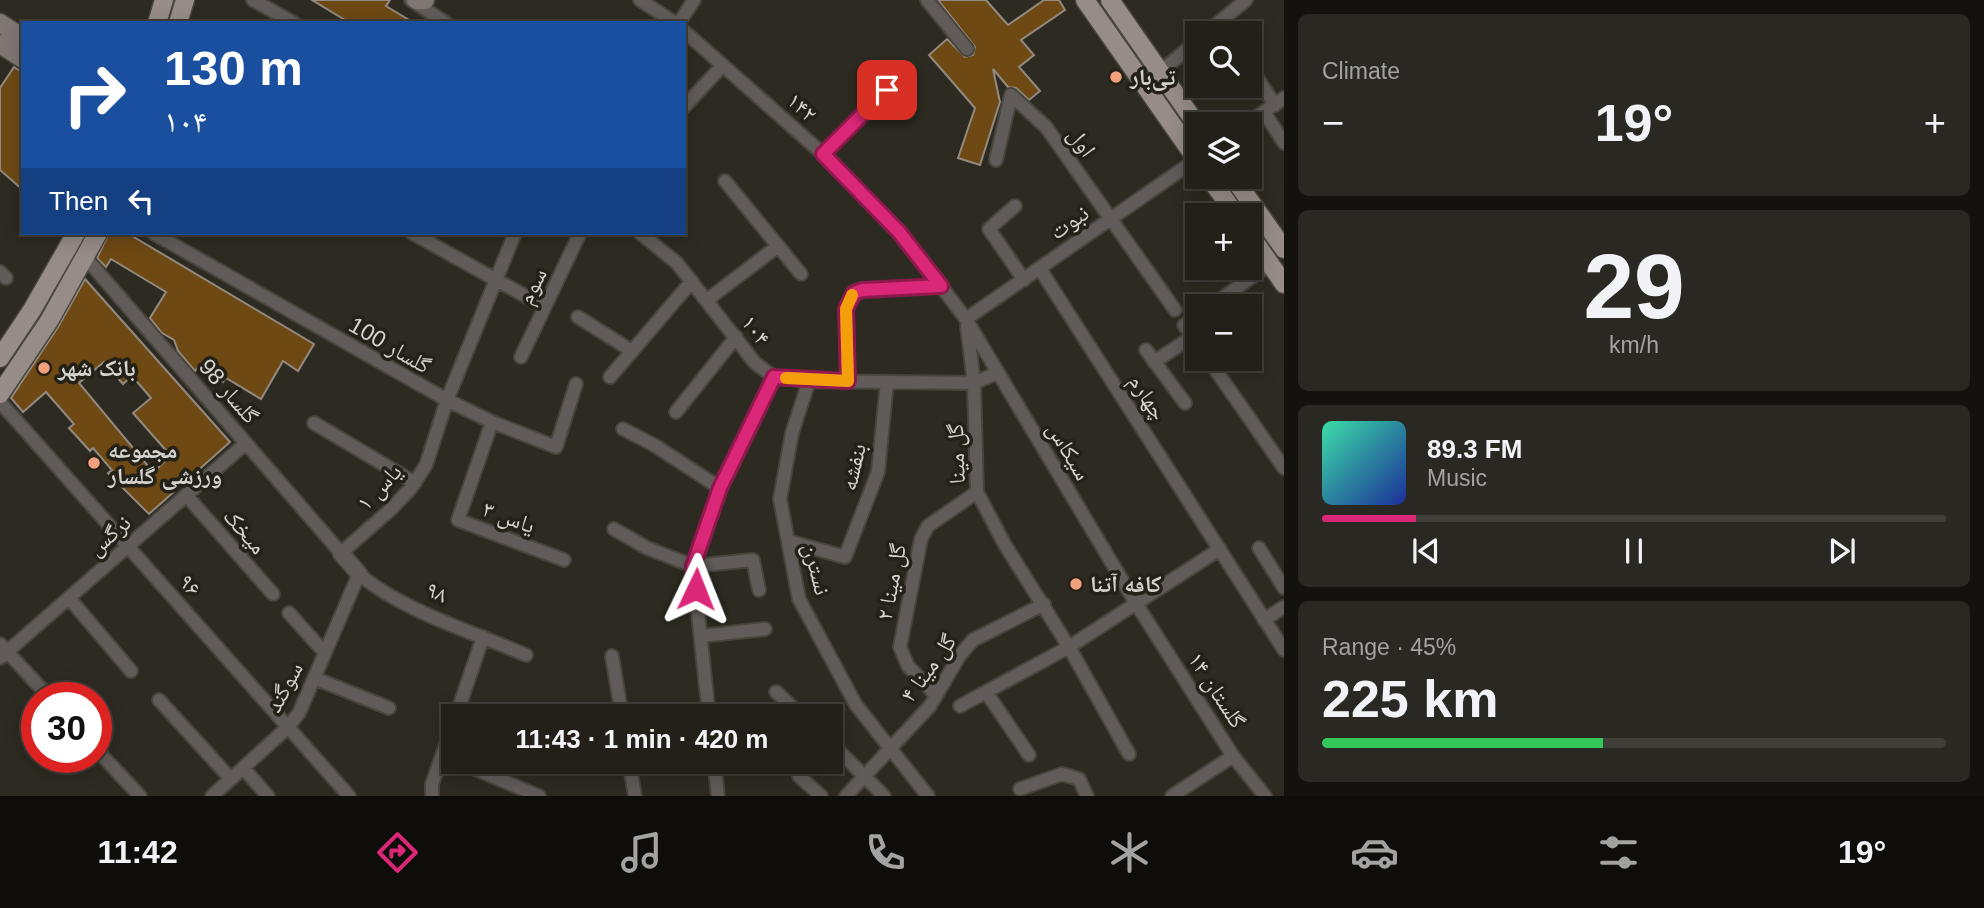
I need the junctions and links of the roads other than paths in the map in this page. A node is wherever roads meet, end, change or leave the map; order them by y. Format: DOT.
graph roads {
  1 [pos="185,0"];
  2 [pos="253,0"];
  3 [pos="413,0"];
  4 [pos="425,0"];
  5 [pos="640,0"];
  6 [pos="694,0"];
  7 [pos="927,0"];
  8 [pos="1085,0"];
  9 [pos="1245,0"];
  10 [pos="1113,1"];
  11 [pos="159,2"];
  12 [pos="157,21"];
  13 [pos="179,21"];
  14 [pos="290,21"];
  15 [pos="443,21"];
  16 [pos="674,21"];
  17 [pos="678,21"];
  18 [pos="1221,21"];
  19 [pos="0,23"];
  20 [pos="686,33"];
  21 [pos="21,37"];
  22 [pos="0,44"];
  23 [pos="967,50"];
  24 [pos="1185,51"];
  25 [pos="21,58"];
  26 [pos="723,65"];
  27 [pos="1160,72"];
  28 [pos="871,73"];
  29 [pos="1262,86"];
  30 [pos="887,90"];
  31 [pos="686,105"];
  32 [pos="1274,105"];
  33 [pos="907,112"];
  34 [pos="1188,112"];
  35 [pos="1185,143"];
  36 [pos="1284,143"];
  37 [pos="823,154"];
  38 [pos="996,160"];
  39 [pos="1185,168"];
  40 [pos="724,181"];
  41 [pos="1242,189"];
  42 [pos="1015,206"];
  43 [pos="1111,219"];
  44 [pos="75,235"];
  45 [pos="97,235"];
  46 [pos="157,235"];
  47 [pos="415,235"];
  48 [pos="513,235"];
  49 [pos="579,235"];
  50 [pos="642,235"];
  51 [pos="778,246"];
  52 [pos="1284,249"];
  53 [pos="1262,252"];
  54 [pos="85,257"];
  55 [pos="1270,264"];
  56 [pos="1040,269"];
  57 [pos="801,274"];
  58 [pos="1024,280"];
  59 [pos="497,282"];
  60 [pos="692,282"];
  61 [pos="1284,284"];
  62 [pos="941,286"];
  63 [pos="1228,294"];
  64 [pos="707,300"];
  65 [pos="545,307"];
  66 [pos="1175,310"];
  67 [pos="578,317"];
  68 [pos="966,319"];
  69 [pos="736,337"];
  70 [pos="1185,345"];
  71 [pos="1146,350"];
  72 [pos="632,351"];
  73 [pos="521,357"];
  74 [pos="0,358"];
  75 [pos="1154,362"];
  76 [pos="1217,371"];
  77 [pos="997,373"];
  78 [pos="610,377"];
  79 [pos="774,377"];
  80 [pos="809,381"];
  81 [pos="848,381"];
  82 [pos="887,382"];
  83 [pos="974,383"];
  84 [pos="576,384"];
  85 [pos="0,394"];
  86 [pos="447,400"];
  87 [pos="0,402"];
  88 [pos="1185,403"];
  89 [pos="676,412"];
  90 [pos="492,422"];
  91 [pos="314,423"];
  92 [pos="623,429"];
  93 [pos="246,443"];
  94 [pos="1279,451"];
  95 [pos="1284,468"];
  96 [pos="415,483"];
  97 [pos="720,488"];
  98 [pos="977,492"];
  99 [pos="186,495"];
  100 [pos="614,529"];
  101 [pos="788,541"];
  102 [pos="128,546"];
  103 [pos="1259,548"];
  104 [pos="1220,549"];
  105 [pos="341,553"];
  106 [pos="564,560"];
  107 [pos="693,566"];
  108 [pos="359,574"];
  109 [pos="1284,588"];
  110 [pos="759,590"];
  111 [pos="273,594"];
  112 [pos="69,598"];
  113 [pos="1044,604"];
  114 [pos="1137,605"];
  115 [pos="1284,607"];
  116 [pos="289,613"];
  117 [pos="1264,621"];
  118 [pos="765,629"];
  119 [pos="701,636"];
  120 [pos="483,637"];
  121 [pos="1069,647"];
  122 [pos="1284,650"];
  123 [pos="2,651"];
  124 [pos="325,653"];
  125 [pos="526,655"];
  126 [pos="612,656"];
  127 [pos="131,671"];
  128 [pos="314,678"];
  129 [pos="34,682"];
  130 [pos="776,692"];
  131 [pos="986,692"];
  132 [pos="936,695"];
  133 [pos="159,699"];
  134 [pos="460,704"];
  135 [pos="620,704"];
  136 [pos="708,704"];
  137 [pos="789,704"];
  138 [pos="960,706"];
  139 [pos="389,708"];
  140 [pos="287,728"];
  141 [pos="890,748"];
  142 [pos="843,754"];
  143 [pos="1129,754"];
  144 [pos="1029,755"];
  145 [pos="1233,756"];
  146 [pos="112,766"];
  147 [pos="243,768"];
  148 [pos="443,774"];
  149 [pos="487,774"];
  150 [pos="631,774"];
  151 [pos="714,774"];
  152 [pos="866,775"];
  153 [pos="799,776"];
  154 [pos="230,779"];
  155 [pos="1020,789"];
  156 [pos="1191,790"];
  157 [pos="341,793"];
  158 [pos="714,795"];
  159 [pos="140,796"];
  160 [pos="212,796"];
  161 [pos="268,796"];
  162 [pos="432,796"];
  163 [pos="540,796"];
  164 [pos="635,796"];
  165 [pos="821,796"];
  166 [pos="846,796"];
  167 [pos="884,796"];
  168 [pos="928,796"];
  169 [pos="1087,796"];
  170 [pos="1172,796"];
  171 [pos="1265,796"];
  1 -- 13 [label="main road"];
  2 -- 14 [label="street"];
  3 -- 4 [label="main road"];
  3 -- 15 [label="street"];
  5 -- 16 [label="street"];
  6 -- 17 [label="street"];
  7 -- 23 [label="street"];
  8 -- 35 [label="main road"];
  9 -- 18 [label="street"];
  10 -- 27 [label="main road"];
  11 -- 12 [label="main road"];
  19 -- 21 [label="main road"];
  20 -- 26 [label="street, ۱۴۲"];
  22 -- 25 [label="main road"];
  24 -- 27 [label="street"];
  26 -- 31 [label="street"];
  26 -- 37 [label="street, ۱۴۲"];
  27 -- 34 [label="main road"];
  28 -- 30 [label="street"];
  29 -- 32 [label="street"];
  30 -- 33 [label="street"];
  30 -- 37 [label="street"];
  32 -- 36 [label="street"];
  37 -- 62 [label="street, ۱۴۲"];
  38 -- 43 [label="street, اول"];
  39 -- 43 [label="street, نبوت"];
  40 -- 51 [label="street"];
  41 -- 52 [label="main road"];
  42 -- 58 [label="street"];
  43 -- 56 [label="street, نبوت"];
  43 -- 66 [label="street, اول"];
  44 -- 74 [label="main road"];
  45 -- 54 [label="main road"];
  46 -- 86 [label="street, گلسار 100"];
  47 -- 59 [label="street"];
  48 -- 59 [label="street, یاس ۱"];
  49 -- 65 [label="street, سوم"];
  50 -- 60 [label="street, ۱۰۴"];
  51 -- 57 [label="street"];
  51 -- 64 [label="street"];
  53 -- 55 [label="main road"];
  54 -- 85 [label="main road"];
  54 -- 93 [label="street, گلسار 98"];
  55 -- 61 [label="main road"];
  55 -- 63 [label="street"];
  56 -- 58 [label="street, نبوت"];
  56 -- 104 [label="street, چهارم"];
  58 -- 68 [label="street, نبوت"];
  59 -- 65 [label="street"];
  59 -- 86 [label="street, یاس ۱"];
  60 -- 64 [label="street, ۱۰۴"];
  60 -- 72 [label="street"];
  62 -- 68 [label="street, ۱۴۲"];
  62 -- 81 [label="street"];
  64 -- 69 [label="street, ۱۰۴"];
  65 -- 73 [label="street, سوم"];
  67 -- 72 [label="street"];
  68 -- 77 [label="street, سیکاس"];
  68 -- 83 [label="street, گل مینا"];
  69 -- 79 [label="street, ۱۰۴"];
  69 -- 89 [label="street"];
  70 -- 75 [label="street"];
  71 -- 75 [label="street"];
  72 -- 78 [label="street"];
  75 -- 88 [label="street"];
  76 -- 94 [label="street"];
  77 -- 83 [label="street, ۱۰۴"];
  77 -- 114 [label="street, سیکاس"];
  79 -- 80 [label="street, ۱۰۴"];
  79 -- 97 [label="street"];
  80 -- 81 [label="street, ۱۰۴"];
  80 -- 101 [label="street, نسترن"];
  81 -- 82 [label="street, ۱۰۴"];
  82 -- 83 [label="street, ۱۰۴"];
  82 -- 101 [label="street, بنفشه"];
  83 -- 98 [label="street, گل مینا"];
  84 -- 90 [label="street, گلسار 100"];
  86 -- 90 [label="street, گلسار 100"];
  86 -- 96 [label="street, یاس ۱"];
  87 -- 102 [label="street, ۹۶"];
  90 -- 106 [label="street, یاس ۳"];
  91 -- 96 [label="street"];
  92 -- 97 [label="street"];
  93 -- 99 [label="street, نرگس"];
  93 -- 105 [label="street, گلسار 98"];
  94 -- 95 [label="street"];
  96 -- 105 [label="street, یاس ۱"];
  97 -- 107 [label="street"];
  98 -- 113 [label="street, گل مینا"];
  98 -- 132 [label="street, گل مینا ۲"];
  99 -- 102 [label="street, نرگس"];
  99 -- 111 [label="street, میخک"];
  100 -- 107 [label="street"];
  101 -- 141 [label="street, نسترن"];
  102 -- 112 [label="street, نرگس"];
  102 -- 140 [label="street, ۹۶"];
  103 -- 109 [label="street"];
  104 -- 114 [label="street"];
  104 -- 117 [label="street, چهارم"];
  105 -- 108 [label="street, ۹۸"];
  107 -- 110 [label="street"];
  107 -- 119 [label="street"];
  108 -- 120 [label="street, ۹۸"];
  108 -- 124 [label="street, سوگند"];
  112 -- 123 [label="street, نرگس"];
  112 -- 127 [label="street"];
  113 -- 121 [label="street, گل مینا"];
  113 -- 132 [label="street, گل مینا ۴"];
  114 -- 121 [label="street"];
  114 -- 145 [label="street, گلستان ۱۴"];
  115 -- 117 [label="street"];
  116 -- 124 [label="street"];
  117 -- 122 [label="street, چهارم"];
  118 -- 119 [label="street"];
  119 -- 136 [label="street"];
  120 -- 125 [label="street, ۹۸"];
  120 -- 134 [label="street"];
  121 -- 131 [label="street"];
  121 -- 143 [label="street, گل مینا"];
  123 -- 129 [label="street"];
  124 -- 128 [label="street, سوگند"];
  126 -- 135 [label="street"];
  128 -- 139 [label="street"];
  128 -- 140 [label="street, سوگند"];
  130 -- 137 [label="street"];
  131 -- 138 [label="street"];
  131 -- 144 [label="street"];
  132 -- 141 [label="street, گل مینا ۴"];
  133 -- 154 [label="street"];
  140 -- 147 [label="street, سوگند"];
  140 -- 157 [label="street, ۹۶"];
  141 -- 152 [label="street, گل مینا ۴"];
  141 -- 168 [label="street, نسترن"];
  142 -- 152 [label="street"];
  145 -- 156 [label="street"];
  145 -- 171 [label="street, گلستان ۱۴"];
  146 -- 159 [label="street"];
  147 -- 154 [label="street, سوگند"];
  147 -- 161 [label="street"];
  148 -- 162 [label="street"];
  149 -- 163 [label="street"];
  150 -- 164 [label="street"];
  151 -- 158 [label="street"];
  152 -- 166 [label="street, گل مینا ۴"];
  152 -- 167 [label="street"];
  153 -- 165 [label="street"];
  154 -- 160 [label="street, سوگند"];
  155 -- 169 [label="street"];
  156 -- 170 [label="street"];
}
